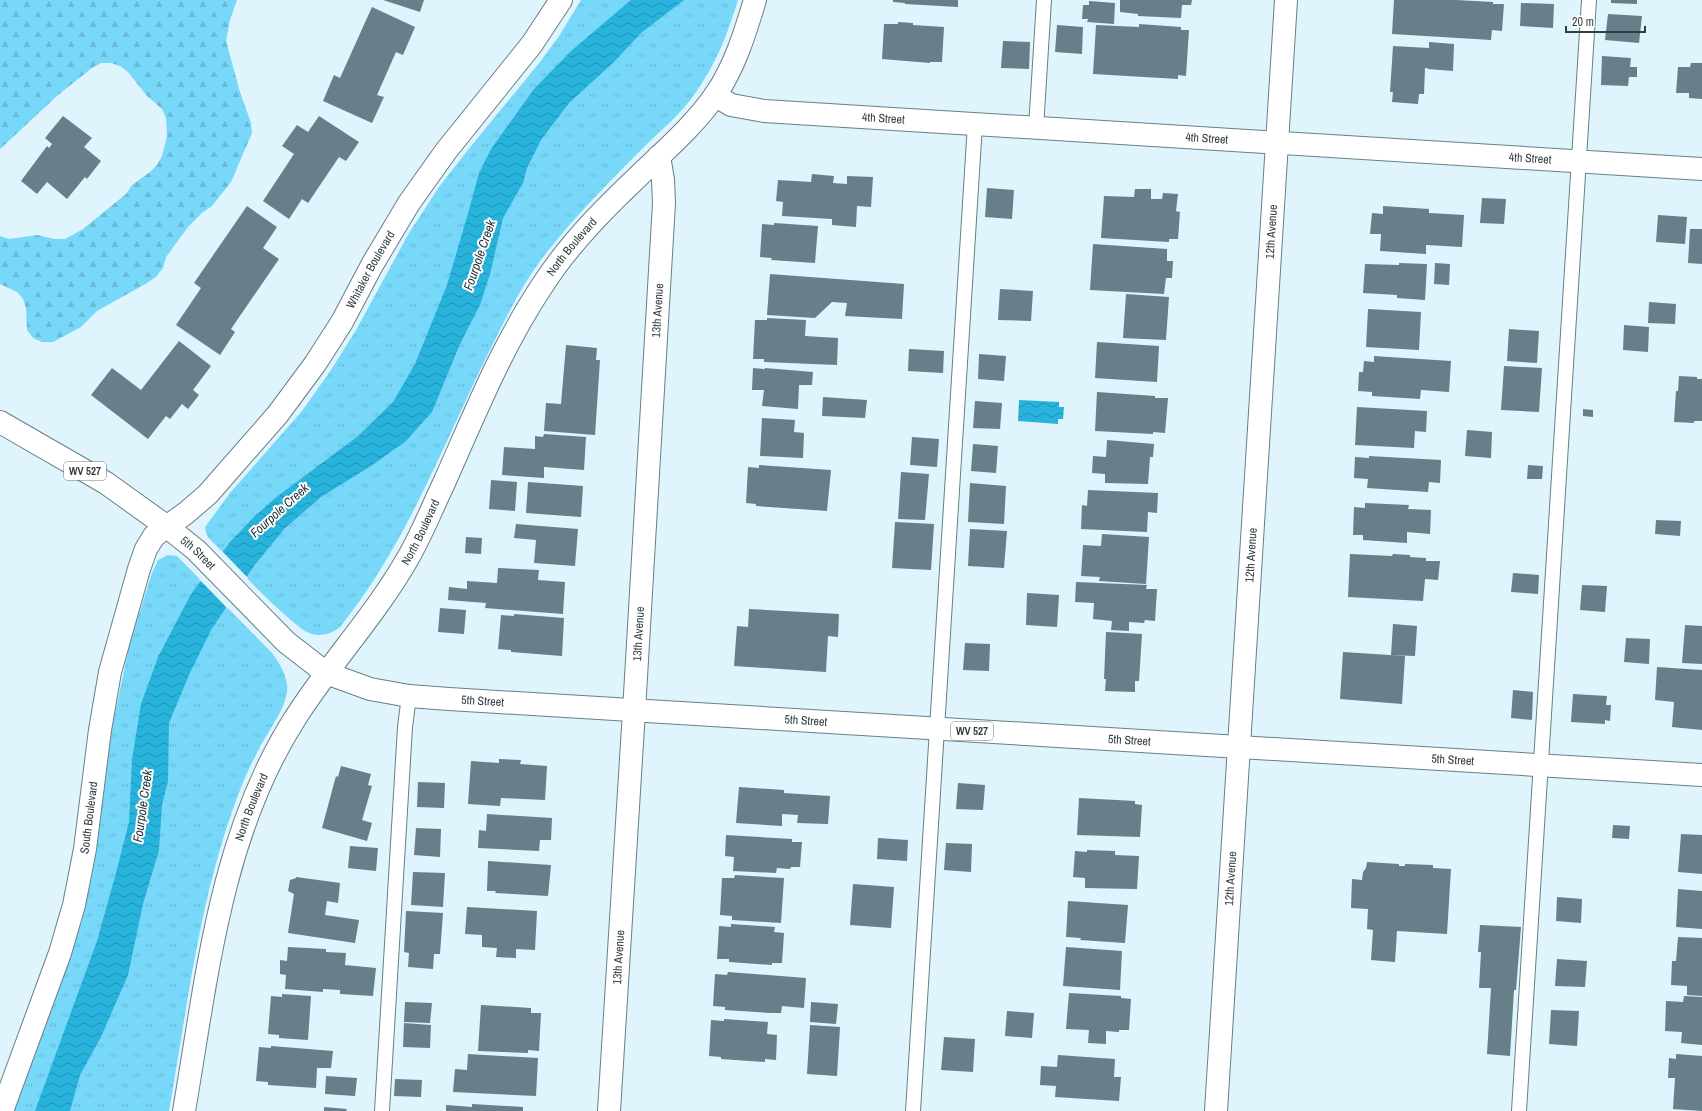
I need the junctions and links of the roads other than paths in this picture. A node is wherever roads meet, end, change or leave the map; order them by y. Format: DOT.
graph roads {
  1 [pos="562,0"];
  2 [pos="754,0"];
  3 [pos="1044,0"];
  4 [pos="1286,0"];
  5 [pos="1589,0"];
  6 [pos="715,95"];
  7 [pos="975,124"];
  8 [pos="1036,128"];
  9 [pos="1277,143"];
  10 [pos="659,156"];
  11 [pos="1579,161"];
  12 [pos="1702,169"];
  13 [pos="0,422"];
  14 [pos="166,526"];
  15 [pos="326,673"];
  16 [pos="408,696"];
  17 [pos="634,711"];
  18 [pos="937,729"];
  19 [pos="1238,747"];
  20 [pos="1540,766"];
  21 [pos="1702,775"];
  22 [pos="2,1111"];
  23 [pos="184,1111"];
  24 [pos="382,1111"];
  25 [pos="609,1111"];
  26 [pos="913,1111"];
  27 [pos="1216,1111"];
  28 [pos="1519,1111"];
  1 -- 14 [label="street, Whitaker Boulevard"];
  2 -- 6 [label="street, North Boulevard"];
  3 -- 8 [label="lane"];
  4 -- 9 [label="street, 12th Avenue"];
  5 -- 11 [label="lane"];
  6 -- 7 [label="street, 4th Street"];
  6 -- 10 [label="street, North Boulevard"];
  7 -- 8 [label="street, 4th Street"];
  7 -- 18 [label="lane"];
  8 -- 9 [label="street, 4th Street"];
  9 -- 11 [label="street, 4th Street"];
  9 -- 19 [label="street, 12th Avenue"];
  10 -- 15 [label="street, North Boulevard"];
  10 -- 17 [label="street, 13th Avenue"];
  11 -- 12 [label="street, 4th Street"];
  11 -- 20 [label="lane"];
  13 -- 14 [label="street, 5th Street / WV 527"];
  14 -- 15 [label="street, 5th Street / WV 527"];
  14 -- 22 [label="street, South Boulevard"];
  15 -- 16 [label="street, 5th Street / WV 527"];
  15 -- 23 [label="street, North Boulevard"];
  16 -- 17 [label="street, 5th Street / WV 527"];
  16 -- 24 [label="lane"];
  17 -- 18 [label="street, 5th Street / WV 527"];
  17 -- 25 [label="street, 13th Avenue"];
  18 -- 19 [label="street, 5th Street / WV 527"];
  18 -- 26 [label="lane"];
  19 -- 20 [label="street, 5th Street / WV 527"];
  19 -- 27 [label="street, 12th Avenue"];
  20 -- 21 [label="street, 5th Street / WV 527"];
  20 -- 28 [label="lane"];
}
